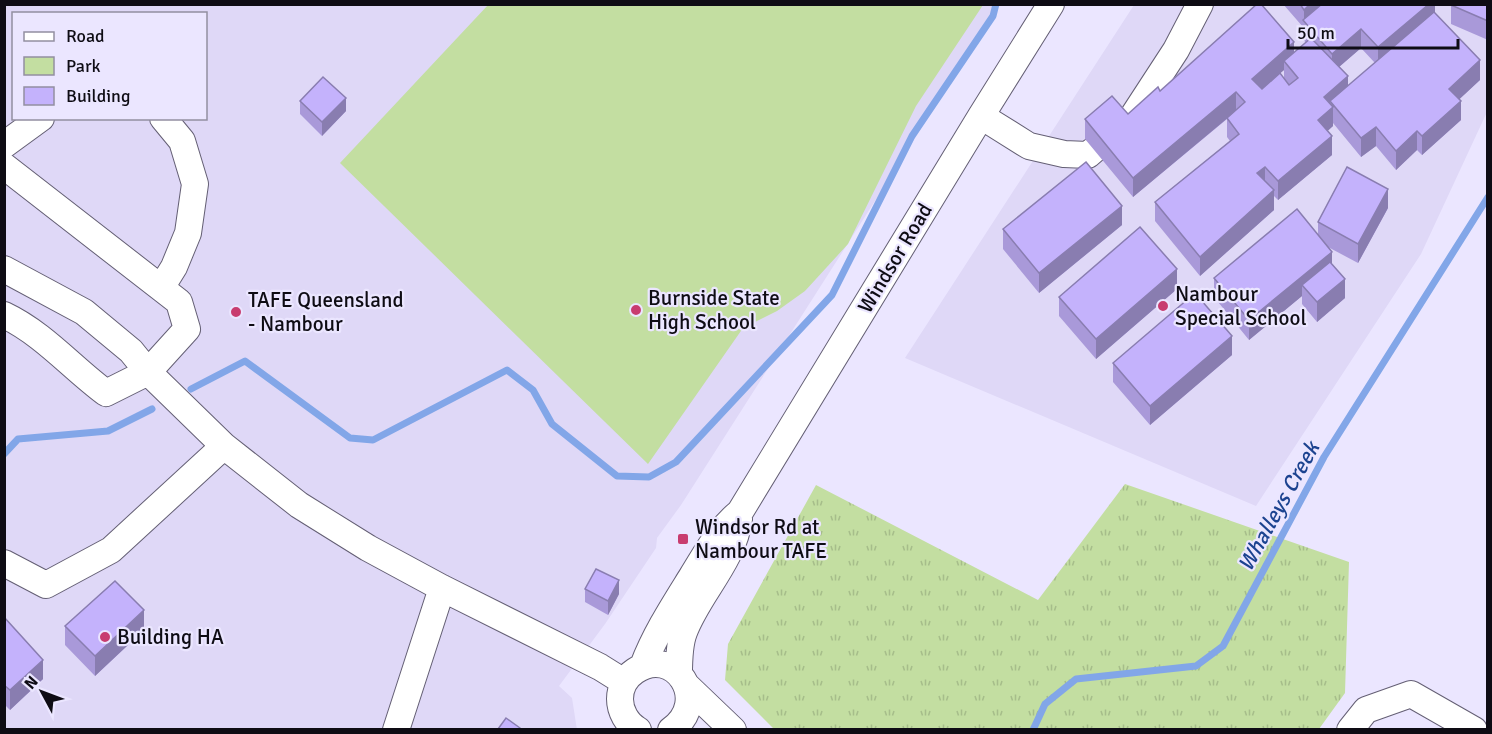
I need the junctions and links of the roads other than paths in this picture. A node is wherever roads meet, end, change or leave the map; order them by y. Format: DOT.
graph roads {
  1 [pos="1051,4"];
  2 [pos="1200,4"];
  3 [pos="981,116"];
  4 [pos="39,120"];
  5 [pos="165,120"];
  6 [pos="4,145"];
  7 [pos="4,166"];
  8 [pos="4,269"];
  9 [pos="161,288"];
  10 [pos="4,315"];
  11 [pos="148,372"];
  12 [pos="224,446"];
  13 [pos="740,512"];
  14 [pos="4,563"];
  15 [pos="442,588"];
  16 [pos="633,674"];
  17 [pos="683,680"];
  18 [pos="630,726"];
  19 [pos="683,727"];
  20 [pos="396,729"];
  21 [pos="733,729"];
  22 [pos="1350,729"];
  23 [pos="1474,729"];
  1 -- 3 [label="street, Windsor Road"];
  2 -- 3 [label="street"];
  3 -- 13 [label="street, Windsor Road"];
  4 -- 6 [label="street"];
  5 -- 9 [label="street"];
  7 -- 9 [label="street"];
  8 -- 11 [label="street"];
  9 -- 11 [label="street"];
  10 -- 11 [label="street"];
  11 -- 12 [label="street"];
  12 -- 14 [label="street"];
  12 -- 15 [label="street"];
  13 -- 16 [label="street, Windsor Road"];
  13 -- 17 [label="street, Windsor Road"];
  15 -- 16 [label="street"];
  15 -- 20 [label="street"];
  16 -- 17 [label="street"];
  16 -- 18 [label="street"];
  17 -- 19 [label="street, Windsor Road"];
  17 -- 21 [label="street"];
  22 -- 23 [label="street"];
}
